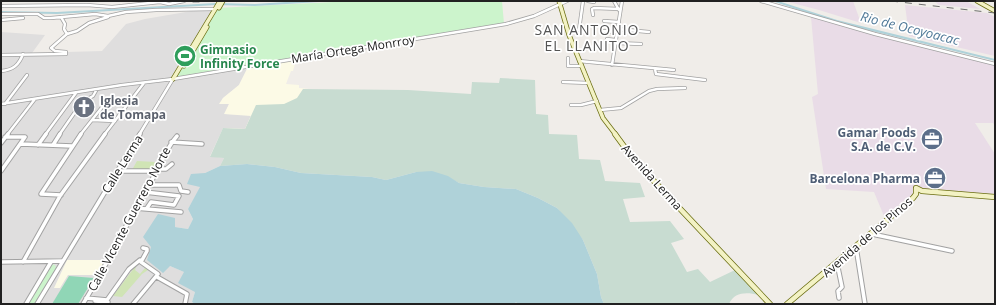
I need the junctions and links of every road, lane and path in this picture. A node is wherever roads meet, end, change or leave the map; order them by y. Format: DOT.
graph roads {
  1 [pos="184,1"];
  2 [pos="194,1"];
  3 [pos="198,1"];
  4 [pos="567,1"];
  5 [pos="583,1"];
  6 [pos="588,1"];
  7 [pos="614,1"];
  8 [pos="622,1"];
  9 [pos="761,1"];
  10 [pos="977,1"];
  11 [pos="560,2"];
  12 [pos="594,2"];
  13 [pos="219,4"];
  14 [pos="1,6"];
  15 [pos="620,10"];
  16 [pos="995,11"];
  17 [pos="1,14"];
  18 [pos="593,15"];
  19 [pos="110,16"];
  20 [pos="61,17"];
  21 [pos="23,18"];
  22 [pos="1,20"];
  23 [pos="604,21"];
  24 [pos="619,22"];
  25 [pos="617,29"];
  26 [pos="579,30"];
  27 [pos="604,31"];
  28 [pos="616,32"];
  29 [pos="649,32"];
  30 [pos="67,34"];
  31 [pos="615,41"];
  32 [pos="606,42"];
  33 [pos="641,44"];
  34 [pos="22,54"];
  35 [pos="1,55"];
  36 [pos="568,58"];
  37 [pos="579,61"];
  38 [pos="995,64"];
  39 [pos="612,65"];
  40 [pos="581,66"];
  41 [pos="655,69"];
  42 [pos="674,70"];
  43 [pos="1,71"];
  44 [pos="27,75"];
  45 [pos="174,78"];
  46 [pos="706,80"];
  47 [pos="563,82"];
  48 [pos="144,83"];
  49 [pos="589,83"];
  50 [pos="685,88"];
  51 [pos="97,89"];
  52 [pos="76,93"];
  53 [pos="35,99"];
  54 [pos="107,101"];
  55 [pos="597,101"];
  56 [pos="1,104"];
  57 [pos="5,104"];
  58 [pos="571,105"];
  59 [pos="600,110"];
  60 [pos="92,120"];
  61 [pos="115,121"];
  62 [pos="177,136"];
  63 [pos="5,137"];
  64 [pos="171,142"];
  65 [pos="1,143"];
  66 [pos="21,144"];
  67 [pos="202,144"];
  68 [pos="38,145"];
  69 [pos="53,145"];
  70 [pos="72,146"];
  71 [pos="172,164"];
  72 [pos="157,170"];
  73 [pos="1,171"];
  74 [pos="118,171"];
  75 [pos="149,185"];
  76 [pos="145,192"];
  77 [pos="61,195"];
  78 [pos="179,196"];
  79 [pos="995,197"];
  80 [pos="136,208"];
  81 [pos="147,208"];
  82 [pos="181,212"];
  83 [pos="872,234"];
  84 [pos="856,247"];
  85 [pos="143,248"];
  86 [pos="952,251"];
  87 [pos="140,260"];
  88 [pos="62,261"];
  89 [pos="1,262"];
  90 [pos="23,262"];
  91 [pos="51,262"];
  92 [pos="838,263"];
  93 [pos="158,276"];
  94 [pos="86,298"];
  95 [pos="839,298"];
  96 [pos="108,302"];
  97 [pos="26,304"];
  98 [pos="37,304"];
  99 [pos="83,304"];
  100 [pos="133,304"];
  101 [pos="185,304"];
  102 [pos="770,304"];
  103 [pos="787,304"];
  104 [pos="865,304"];
  1 -- 14 [label="street"];
  2 -- 3 [label="street"];
  4 -- 11 [label="street, María Ortega Monrroy"];
  5 -- 26 [label="street"];
  6 -- 12 [label="street"];
  7 -- 15 [label="street"];
  8 -- 15 [label="street"];
  9 -- 38 [label="street"];
  10 -- 16 [label="street"];
  11 -- 37 [label="street, Avenida Lerma"];
  11 -- 45 [label="street, María Ortega Monrroy"];
  13 -- 19 [label="street"];
  13 -- 45 [label="street, Calle Lerma"];
  15 -- 18 [label="street"];
  15 -- 24 [label="street"];
  17 -- 20 [label="street"];
  19 -- 20 [label="street"];
  19 -- 30 [label="street"];
  20 -- 30 [label="street"];
  21 -- 22 [label="street"];
  23 -- 24 [label="street"];
  24 -- 25 [label="street"];
  25 -- 28 [label="street"];
  25 -- 29 [label="street"];
  27 -- 28 [label="street"];
  28 -- 31 [label="street"];
  30 -- 34 [label="street"];
  31 -- 32 [label="street"];
  31 -- 33 [label="street"];
  31 -- 39 [label="street"];
  34 -- 35 [label="street"];
  34 -- 43 [label="street"];
  36 -- 40 [label="street"];
  37 -- 39 [label="street"];
  37 -- 40 [label="street, Avenida Lerma"];
  39 -- 41 [label="street"];
  40 -- 49 [label="street, Avenida Lerma"];
  41 -- 42 [label="street"];
  41 -- 46 [label="street"];
  44 -- 57 [label="street"];
  45 -- 48 [label="street, María Ortega Monrroy"];
  45 -- 74 [label="street, Calle Lerma"];
  47 -- 49 [label="street"];
  48 -- 51 [label="street, María Ortega Monrroy"];
  48 -- 61 [label="street"];
  49 -- 55 [label="street, Avenida Lerma"];
  50 -- 59 [label="street"];
  51 -- 52 [label="street, María Ortega Monrroy"];
  51 -- 69 [label="street"];
  52 -- 53 [label="street, María Ortega Monrroy"];
  52 -- 68 [label="street"];
  53 -- 57 [label="street, María Ortega Monrroy"];
  53 -- 63 [label="street"];
  54 -- 60 [label="street"];
  55 -- 58 [label="street"];
  55 -- 59 [label="street, Avenida Lerma"];
  56 -- 57 [label="street, María Ortega Monrroy"];
  59 -- 102 [label="street, Avenida Lerma"];
  60 -- 61 [label="street"];
  60 -- 70 [label="street"];
  61 -- 77 [label="street"];
  62 -- 64 [label="street, Calle VIcente Guerrero Norte"];
  63 -- 65 [label="street"];
  63 -- 66 [label="street"];
  64 -- 67 [label="street"];
  64 -- 72 [label="street, Calle VIcente Guerrero Norte"];
  66 -- 68 [label="street"];
  66 -- 73 [label="street"];
  68 -- 69 [label="street"];
  69 -- 70 [label="street"];
  70 -- 77 [label="street"];
  71 -- 72 [label="street"];
  72 -- 74 [label="street"];
  72 -- 75 [label="street, Calle VIcente Guerrero Norte"];
  74 -- 88 [label="street, Calle Lerma"];
  75 -- 76 [label="street, Calle VIcente Guerrero Norte"];
  75 -- 78 [label="street"];
  76 -- 78 [label="street"];
  76 -- 80 [label="street, Calle VIcente Guerrero Norte"];
  77 -- 90 [label="street"];
  78 -- 81 [label="street"];
  79 -- 83 [label="street, Avenida de los Pinos"];
  80 -- 81 [label="street"];
  80 -- 94 [label="street, Calle VIcente Guerrero Norte"];
  81 -- 82 [label="street"];
  83 -- 84 [label="street, Avenida de los Pinos"];
  83 -- 86 [label="street"];
  84 -- 92 [label="street, Avenida de los Pinos"];
  84 -- 104 [label="street"];
  85 -- 87 [label="street"];
  87 -- 93 [label="street"];
  87 -- 94 [label="street"];
  88 -- 91 [label="street"];
  88 -- 98 [label="street, Calle Lerma"];
  89 -- 90 [label="street"];
  90 -- 91 [label="street"];
  91 -- 97 [label="street"];
  92 -- 95 [label="street"];
  92 -- 103 [label="street, Avenida de los Pinos"];
  93 -- 100 [label="street"];
  93 -- 101 [label="street"];
  94 -- 96 [label="street"];
  94 -- 99 [label="street, Calle VIcente Guerrero Norte"];
}
